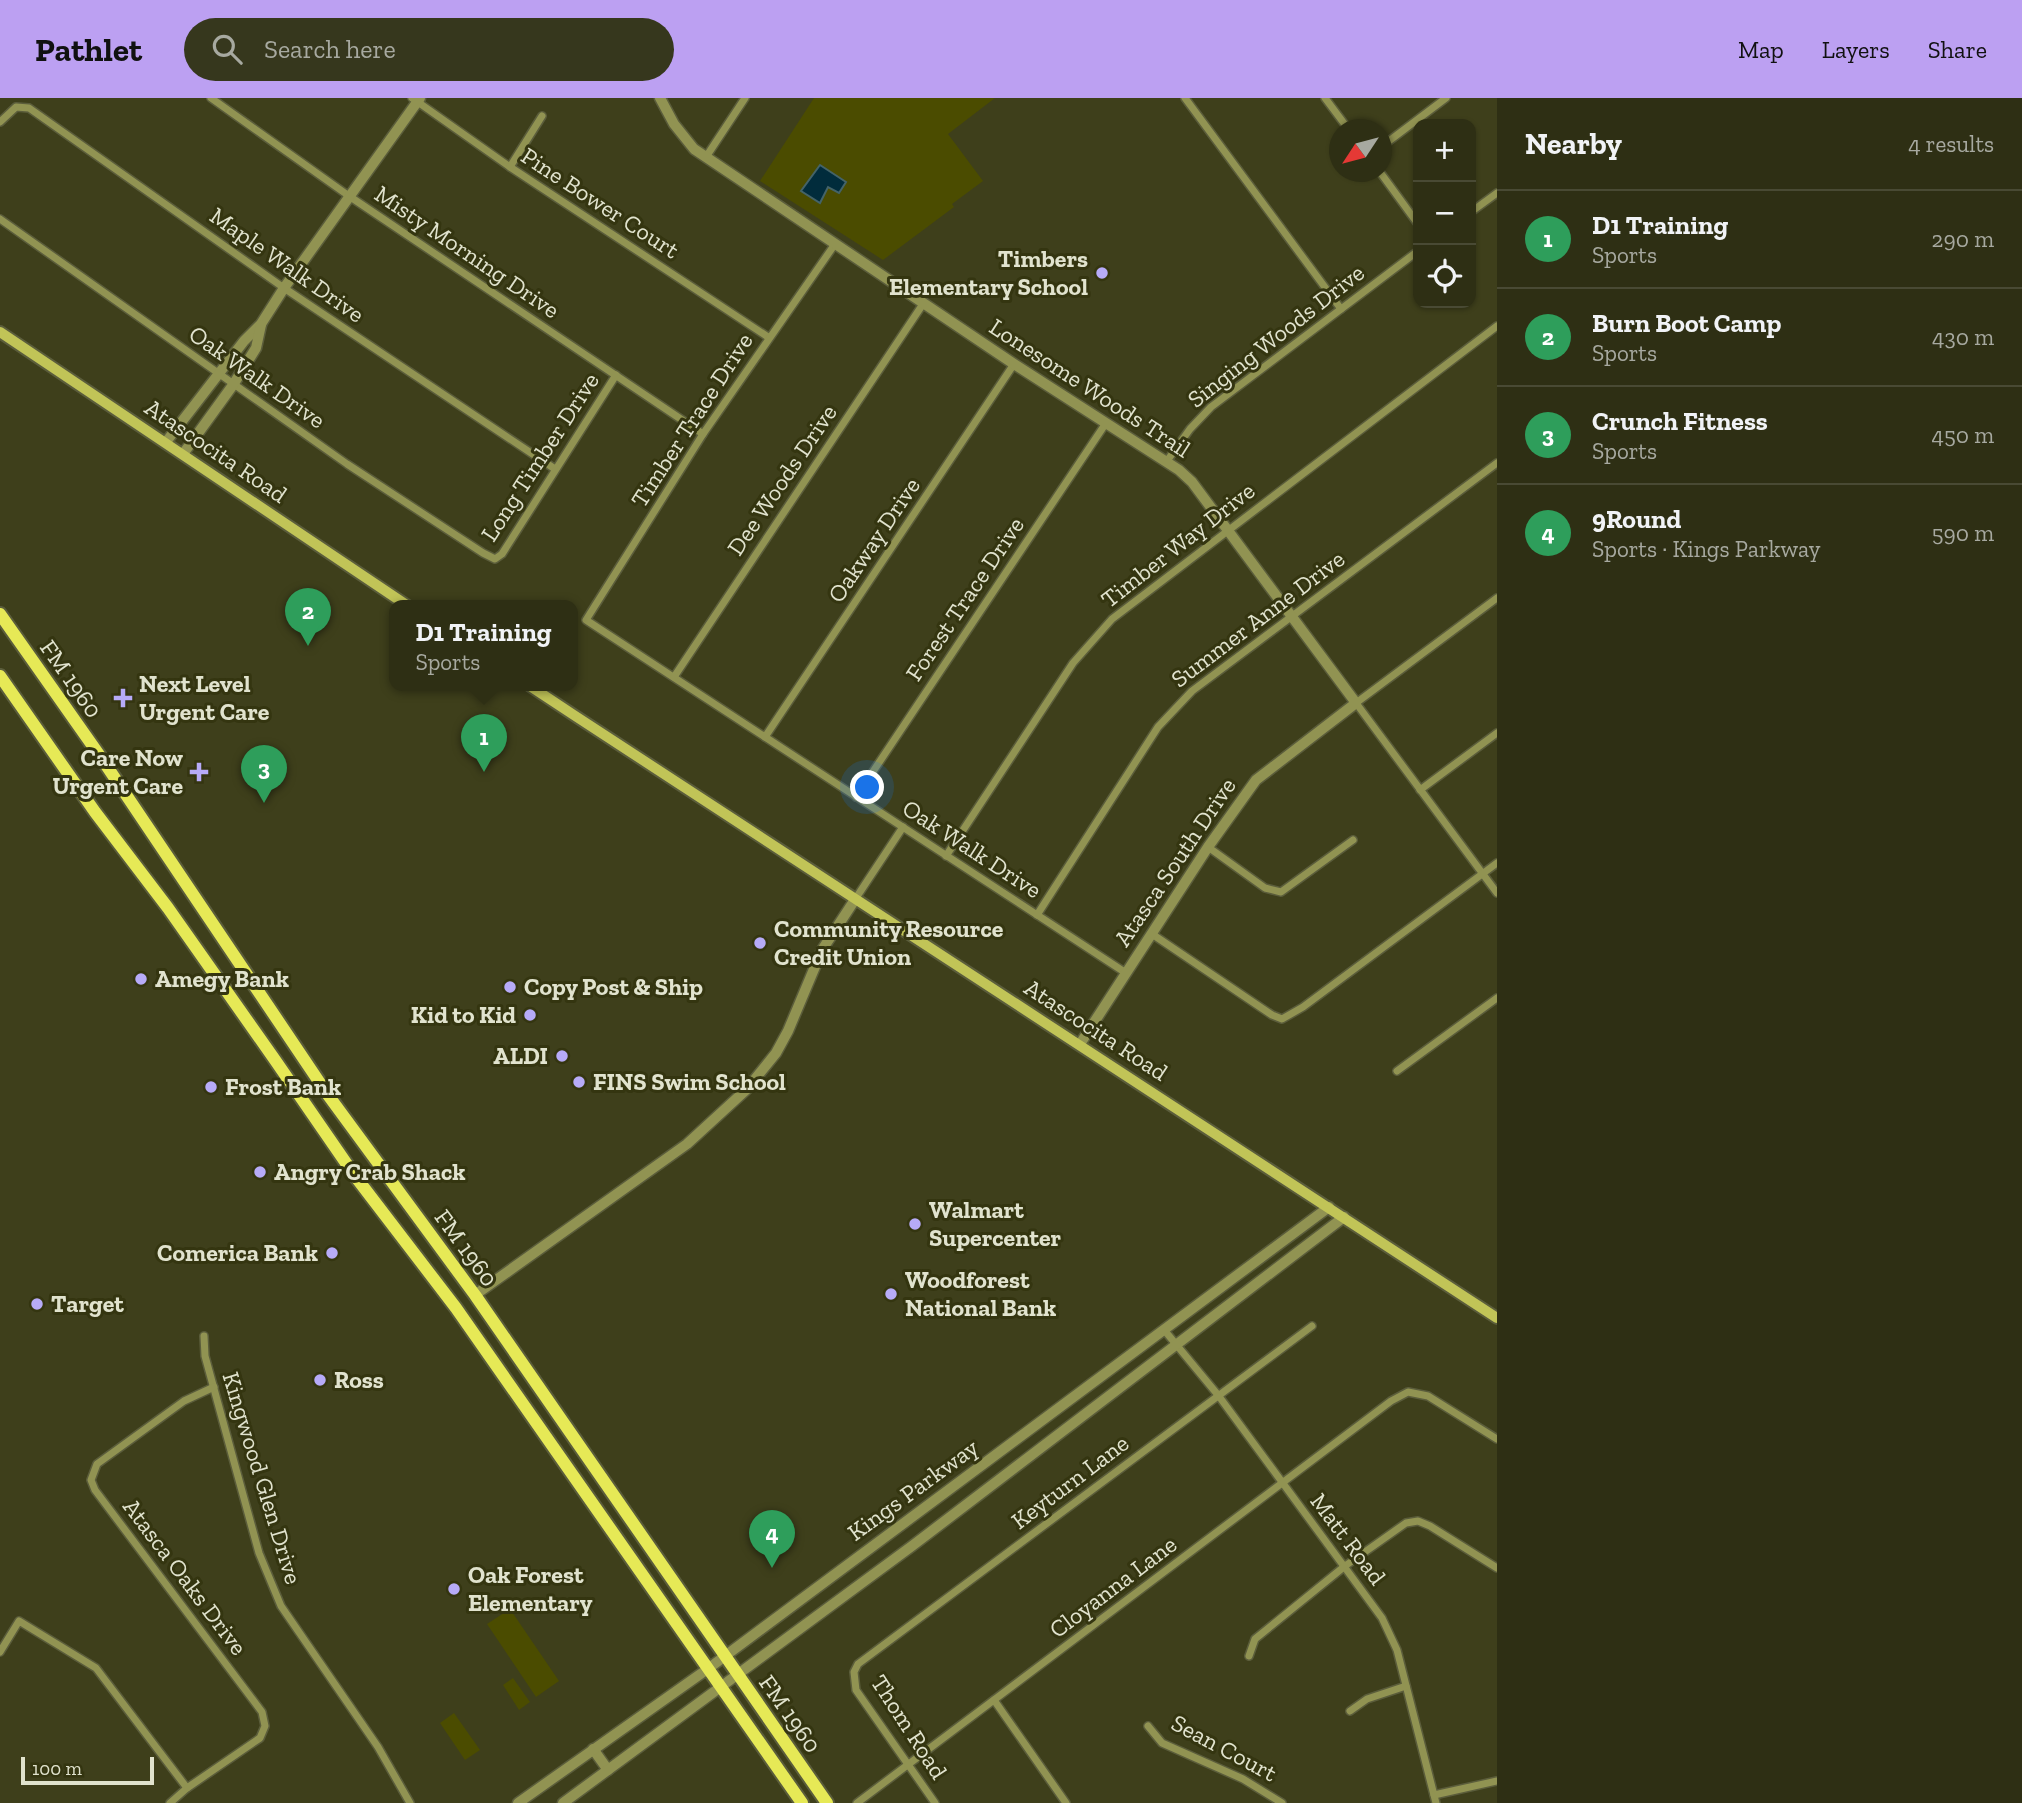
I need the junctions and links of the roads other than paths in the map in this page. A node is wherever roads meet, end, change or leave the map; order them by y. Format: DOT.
graph roads {
  1 [pos="211,98"];
  2 [pos="660,98"];
  3 [pos="744,98"];
  4 [pos="1185,98"];
  5 [pos="1325,98"];
  6 [pos="1446,98"];
  7 [pos="417,99"];
  8 [pos="542,116"];
  9 [pos="1341,119"];
  10 [pos="0,122"];
  11 [pos="1392,138"];
  12 [pos="706,157"];
  13 [pos="510,167"];
  14 [pos="1387,182"];
  15 [pos="1497,193"];
  16 [pos="349,196"];
  17 [pos="1476,208"];
  18 [pos="1413,217"];
  19 [pos="0,219"];
  20 [pos="835,243"];
  21 [pos="1413,255"];
  22 [pos="284,288"];
  23 [pos="923,303"];
  24 [pos="1341,309"];
  25 [pos="261,324"];
  26 [pos="1497,326"];
  27 [pos="0,332"];
  28 [pos="768,337"];
  29 [pos="1014,364"];
  30 [pos="219,374"];
  31 [pos="616,375"];
  32 [pos="233,385"];
  33 [pos="1106,423"];
  34 [pos="703,434"];
  35 [pos="166,442"];
  36 [pos="183,454"];
  37 [pos="1167,461"];
  38 [pos="1497,464"];
  39 [pos="555,469"];
  40 [pos="1228,531"];
  41 [pos="495,559"];
  42 [pos="1497,598"];
  43 [pos="399,600"];
  44 [pos="0,614"];
  45 [pos="1292,616"];
  46 [pos="586,620"];
  47 [pos="0,676"];
  48 [pos="674,677"];
  49 [pos="538,691"];
  50 [pos="1356,704"];
  51 [pos="1497,733"];
  52 [pos="765,737"];
  53 [pos="1420,790"];
  54 [pos="856,797"];
  55 [pos="903,827"];
  56 [pos="1353,840"];
  57 [pos="1208,847"];
  58 [pos="946,856"];
  59 [pos="1497,863"];
  60 [pos="1482,874"];
  61 [pos="1497,893"];
  62 [pos="854,901"];
  63 [pos="1037,915"];
  64 [pos="1152,934"];
  65 [pos="1126,973"];
  66 [pos="1497,998"];
  67 [pos="1080,1044"];
  68 [pos="1397,1071"];
  69 [pos="1329,1207"];
  70 [pos="1344,1217"];
  71 [pos="475,1295"];
  72 [pos="1497,1318"];
  73 [pos="1312,1326"];
  74 [pos="1164,1331"];
  75 [pos="204,1336"];
  76 [pos="1177,1343"];
  77 [pos="214,1387"];
  78 [pos="1218,1395"];
  79 [pos="1497,1439"];
  80 [pos="1283,1483"];
  81 [pos="1345,1566"];
  82 [pos="1497,1568"];
  83 [pos="0,1652"];
  84 [pos="725,1656"];
  85 [pos="1249,1656"];
  86 [pos="709,1668"];
  87 [pos="854,1672"];
  88 [pos="737,1674"];
  89 [pos="722,1686"];
  90 [pos="1406,1686"];
  91 [pos="994,1700"];
  92 [pos="1350,1711"];
  93 [pos="1148,1726"];
  94 [pos="593,1749"];
  95 [pos="908,1765"];
  96 [pos="608,1770"];
  97 [pos="1497,1781"];
  98 [pos="187,1788"];
  99 [pos="1435,1799"];
  100 [pos="170,1803"];
  101 [pos="410,1803"];
  102 [pos="518,1803"];
  103 [pos="563,1803"];
  104 [pos="802,1803"];
  105 [pos="827,1803"];
  106 [pos="858,1803"];
  107 [pos="935,1803"];
  108 [pos="1066,1803"];
  109 [pos="1282,1803"];
  1 -- 16 [label="street, Misty Morning Drive"];
  2 -- 12 [label="street, Lonesome Woods Trail"];
  3 -- 12 [label="street"];
  4 -- 24 [label="street"];
  5 -- 9 [label="street"];
  6 -- 11 [label="street"];
  7 -- 13 [label="street, Pine Bower Court"];
  7 -- 16 [label="street"];
  8 -- 13 [label="street"];
  10 -- 22 [label="street, Maple Walk Drive"];
  12 -- 20 [label="street, Lonesome Woods Trail"];
  13 -- 28 [label="street, Pine Bower Court"];
  14 -- 18 [label="street"];
  15 -- 17 [label="street"];
  16 -- 22 [label="street"];
  16 -- 31 [label="street, Misty Morning Drive"];
  19 -- 30 [label="street, Oak Walk Drive"];
  20 -- 23 [label="street, Lonesome Woods Trail"];
  20 -- 28 [label="street, Timber Trace Drive"];
  21 -- 24 [label="street, Singing Woods Drive"];
  22 -- 25 [label="street"];
  22 -- 39 [label="street, Maple Walk Drive"];
  23 -- 29 [label="street, Lonesome Woods Trail"];
  23 -- 48 [label="street, Dee Woods Drive"];
  24 -- 37 [label="street, Singing Woods Drive"];
  25 -- 30 [label="street"];
  25 -- 32 [label="street"];
  26 -- 40 [label="street, Timber Way Drive"];
  27 -- 35 [label="main road, Atascocita Road"];
  28 -- 34 [label="street, Timber Trace Drive"];
  29 -- 33 [label="street, Lonesome Woods Trail"];
  29 -- 52 [label="street, Oakway Drive"];
  30 -- 32 [label="street, Oak Walk Drive"];
  30 -- 35 [label="street"];
  31 -- 34 [label="street, Misty Morning Drive"];
  31 -- 39 [label="street, Long Timber Drive"];
  32 -- 36 [label="street"];
  32 -- 41 [label="street, Oak Walk Drive"];
  33 -- 37 [label="street, Lonesome Woods Trail"];
  33 -- 54 [label="street, Forest Trace Drive"];
  34 -- 46 [label="street, Timber Trace Drive"];
  35 -- 36 [label="main road, Atascocita Road"];
  36 -- 43 [label="main road, Atascocita Road"];
  37 -- 40 [label="street, Lonesome Woods Trail"];
  38 -- 45 [label="street, Summer Anne Drive"];
  39 -- 41 [label="street, Long Timber Drive"];
  40 -- 45 [label="street, Lonesome Woods Trail"];
  40 -- 58 [label="street, Timber Way Drive"];
  42 -- 50 [label="street, Atasca South Drive"];
  44 -- 71 [label="main road, FM 1960 / FM 1960"];
  45 -- 50 [label="street, Lonesome Woods Trail"];
  45 -- 63 [label="street, Summer Anne Drive"];
  46 -- 48 [label="street, Oak Walk Drive"];
  47 -- 86 [label="main road, FM 1960 / FM 1960"];
  48 -- 52 [label="street, Oak Walk Drive"];
  49 -- 62 [label="main road, Atascocita Road"];
  50 -- 53 [label="street, Lonesome Woods Trail"];
  50 -- 57 [label="street, Atasca South Drive"];
  51 -- 53 [label="street"];
  52 -- 54 [label="street, Oak Walk Drive"];
  53 -- 60 [label="street, Lonesome Woods Trail"];
  54 -- 55 [label="street, Oak Walk Drive"];
  55 -- 58 [label="street, Oak Walk Drive"];
  55 -- 62 [label="street"];
  56 -- 57 [label="street"];
  57 -- 64 [label="street, Atasca South Drive"];
  58 -- 63 [label="street, Oak Walk Drive"];
  59 -- 60 [label="street"];
  60 -- 61 [label="street, Lonesome Woods Trail"];
  60 -- 64 [label="street"];
  62 -- 67 [label="main road, Atascocita Road"];
  62 -- 71 [label="street"];
  63 -- 65 [label="street, Oak Walk Drive"];
  64 -- 65 [label="street, Atasca South Drive"];
  65 -- 67 [label="street, Atasca South Drive"];
  66 -- 68 [label="street"];
  67 -- 69 [label="main road, Atascocita Road"];
  69 -- 70 [label="main road, Atascocita Road"];
  69 -- 74 [label="street, Kings Parkway"];
  70 -- 72 [label="main road, Atascocita Road"];
  70 -- 76 [label="street, Kings Parkway"];
  71 -- 84 [label="main road, FM 1960 / FM 1960"];
  73 -- 78 [label="street, Keyturn Lane"];
  74 -- 76 [label="street, Matt Road"];
  74 -- 84 [label="street, Kings Parkway"];
  75 -- 77 [label="street, Kingwood Glen Drive"];
  76 -- 78 [label="street, Matt Road"];
  76 -- 88 [label="street, Kings Parkway"];
  77 -- 98 [label="street, Atasca Oaks Drive"];
  77 -- 101 [label="street, Kingwood Glen Drive"];
  78 -- 80 [label="street, Matt Road"];
  78 -- 87 [label="street, Keyturn Lane"];
  79 -- 80 [label="street, Cloyanna Lane"];
  80 -- 81 [label="street, Matt Road"];
  80 -- 91 [label="street, Cloyanna Lane"];
  81 -- 82 [label="street"];
  81 -- 85 [label="street"];
  81 -- 90 [label="street, Matt Road"];
  83 -- 98 [label="street"];
  84 -- 86 [label="street, Kings Parkway"];
  84 -- 88 [label="main road, FM 1960 / FM 1960"];
  86 -- 89 [label="main road, FM 1960 / FM 1960"];
  86 -- 94 [label="street, Kings Parkway"];
  87 -- 95 [label="street, Thom Road"];
  88 -- 89 [label="street, Kings Parkway"];
  88 -- 105 [label="main road, FM 1960 / FM 1960"];
  89 -- 96 [label="street, Kings Parkway"];
  89 -- 104 [label="main road, FM 1960 / FM 1960"];
  90 -- 92 [label="street"];
  90 -- 99 [label="street, Matt Road"];
  91 -- 95 [label="street, Cloyanna Lane"];
  91 -- 108 [label="street"];
  93 -- 109 [label="street, Sean Court"];
  94 -- 96 [label="street"];
  94 -- 102 [label="street, Kings Parkway"];
  95 -- 106 [label="street, Cloyanna Lane"];
  95 -- 107 [label="street, Thom Road"];
  96 -- 103 [label="street, Kings Parkway"];
  97 -- 99 [label="street"];
  98 -- 100 [label="street, Atasca Oaks Drive"];
}
